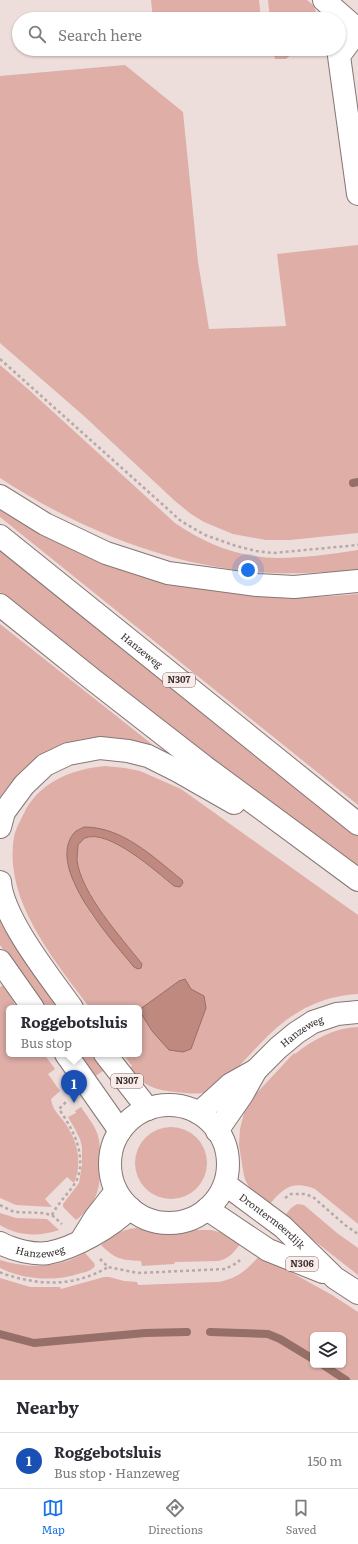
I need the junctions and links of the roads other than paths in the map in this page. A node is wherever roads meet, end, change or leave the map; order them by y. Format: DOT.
graph roads {
  1 [pos="324,0"];
  2 [pos="338,12"];
  3 [pos="346,19"];
  4 [pos="358,30"];
  5 [pos="346,46"];
  6 [pos="339,56"];
  7 [pos="358,194"];
  8 [pos="0,496"];
  9 [pos="0,536"];
  10 [pos="358,580"];
  11 [pos="0,604"];
  12 [pos="358,824"];
  13 [pos="0,827"];
  14 [pos="323,854"];
  15 [pos="358,880"];
  16 [pos="0,882"];
  17 [pos="0,961"];
  18 [pos="31,1005"];
  19 [pos="70,1005"];
  20 [pos="358,1012"];
  21 [pos="68,1057"];
  22 [pos="107,1057"];
  23 [pos="256,1070"];
  24 [pos="148,1109"];
  25 [pos="199,1113"];
  26 [pos="217,1130"];
  27 [pos="120,1131"];
  28 [pos="225,1184"];
  29 [pos="116,1191"];
  30 [pos="130,1208"];
  31 [pos="207,1209"];
  32 [pos="80,1241"];
  33 [pos="0,1243"];
  34 [pos="335,1278"];
  35 [pos="358,1293"];
  1 -- 2 [label="main road"];
  3 -- 4 [label="main road"];
  4 -- 5 [label="main road"];
  6 -- 7 [label="main road"];
  8 -- 10 [label="main road"];
  9 -- 12 [label="main road, Hanzeweg / N307"];
  11 -- 14 [label="main road"];
  13 -- 14 [label="main road"];
  14 -- 15 [label="main road"];
  16 -- 19 [label="main road"];
  17 -- 18 [label="main road"];
  20 -- 23 [label="main road, Hanzeweg"];
  21 -- 27 [label="main road"];
  22 -- 24 [label="main road, N307"];
  23 -- 25 [label="main road, Hanzeweg"];
  23 -- 26 [label="main road, Hanzeweg"];
  24 -- 25 [label="main road"];
  24 -- 27 [label="main road"];
  25 -- 26 [label="main road"];
  26 -- 28 [label="main road"];
  27 -- 29 [label="main road"];
  28 -- 31 [label="main road"];
  28 -- 34 [label="main road, Drontermeerdijk / N306"];
  29 -- 30 [label="main road"];
  29 -- 32 [label="main road"];
  30 -- 31 [label="main road"];
  30 -- 32 [label="main road, Hanzeweg"];
  31 -- 34 [label="main road, Drontermeerdijk / N306"];
  32 -- 33 [label="main road, Hanzeweg"];
  34 -- 35 [label="main road, Drontermeerdijk / N306"];
}
